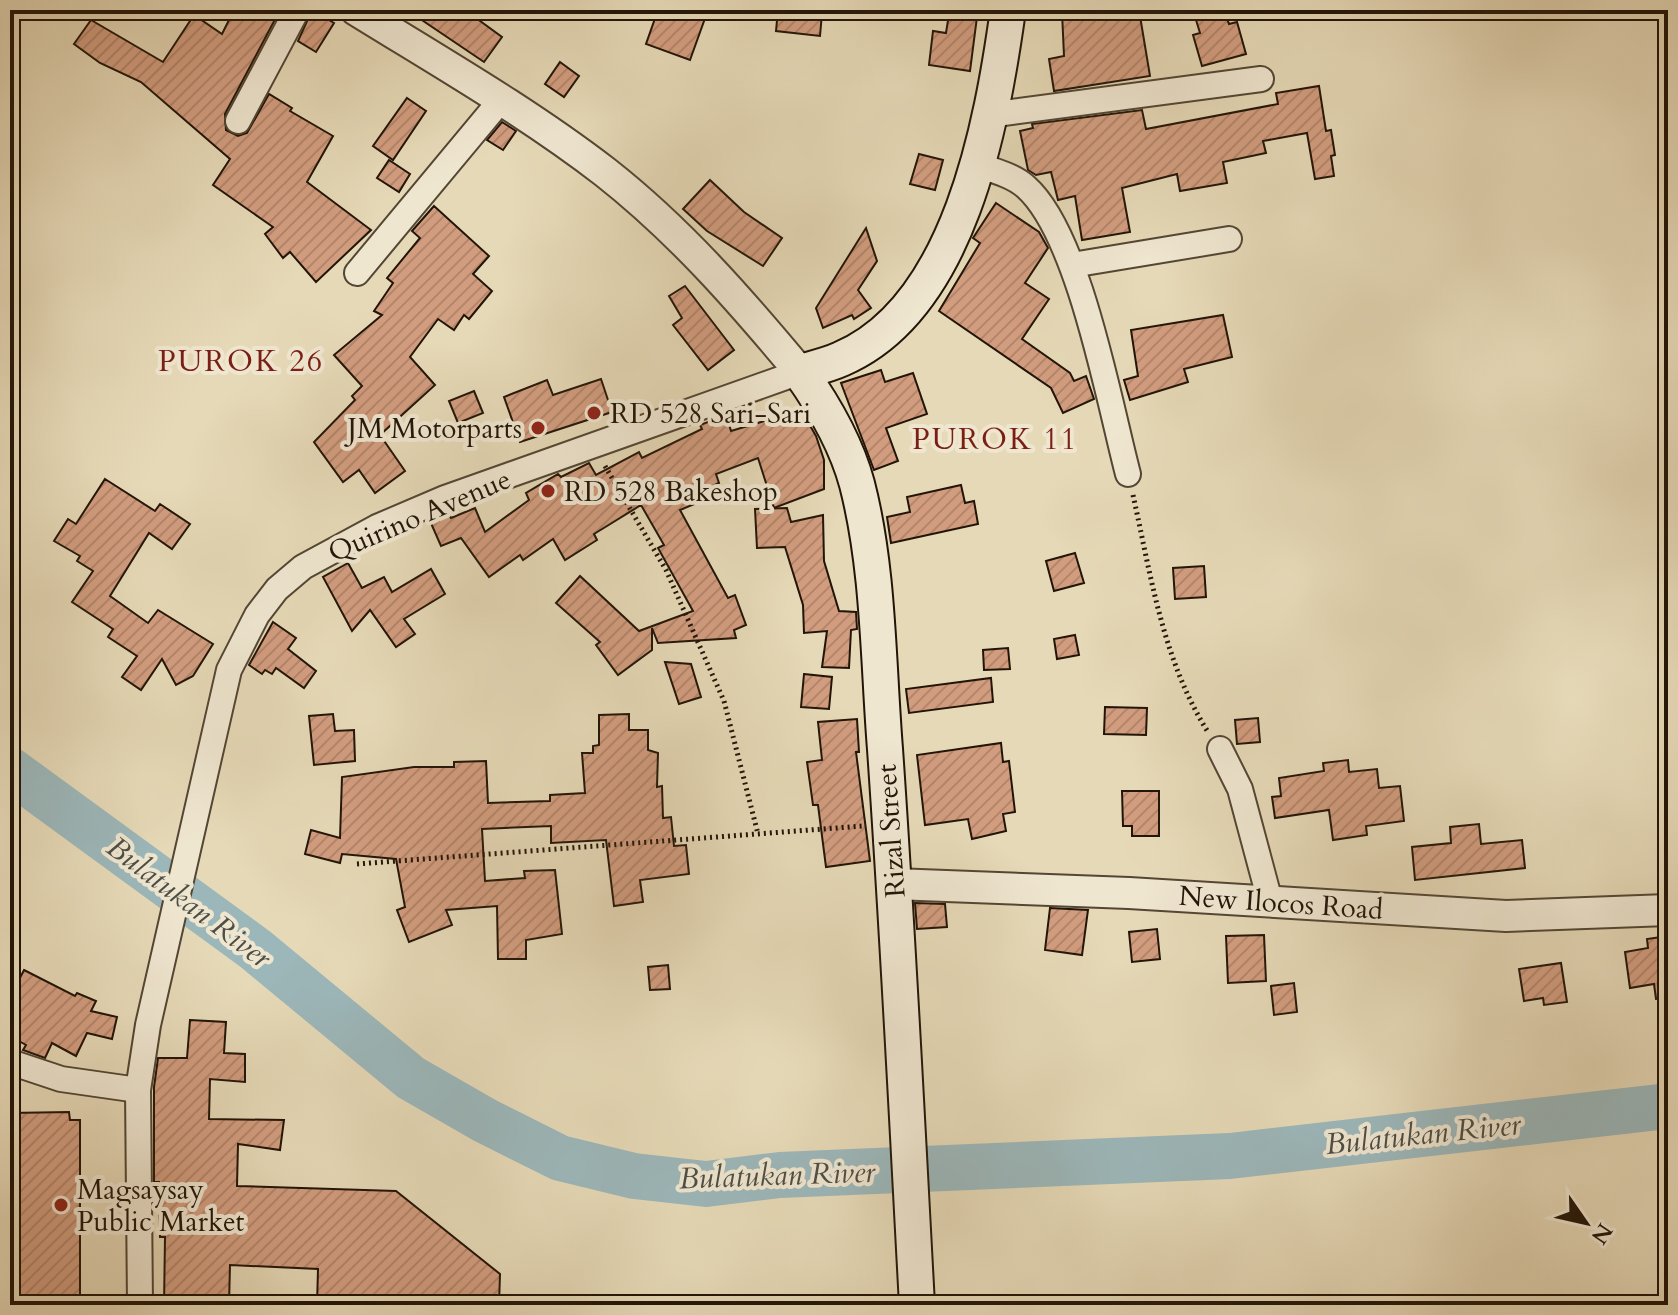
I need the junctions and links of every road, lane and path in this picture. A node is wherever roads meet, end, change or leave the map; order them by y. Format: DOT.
graph roads {
  1 [pos="297,10"];
  2 [pos="356,10"];
  3 [pos="1008,10"];
  4 [pos="1261,79"];
  5 [pos="501,100"];
  6 [pos="989,115"];
  7 [pos="238,121"];
  8 [pos="976,165"];
  9 [pos="1229,239"];
  10 [pos="1072,265"];
  11 [pos="357,273"];
  12 [pos="800,372"];
  13 [pos="593,445"];
  14 [pos="1128,474"];
  15 [pos="1220,749"];
  16 [pos="890,825"];
  17 [pos="758,834"];
  18 [pos="357,864"];
  19 [pos="894,884"];
  20 [pos="1270,901"];
  21 [pos="1668,910"];
  22 [pos="10,1062"];
  23 [pos="138,1090"];
  24 [pos="140,1305"];
  25 [pos="917,1305"];
  1 -- 7 [label="street"];
  2 -- 5 [label="street"];
  3 -- 6 [label="main road, Quirino Avenue"];
  4 -- 6 [label="street"];
  5 -- 11 [label="street"];
  5 -- 12 [label="street"];
  6 -- 8 [label="main road, Quirino Avenue"];
  8 -- 10 [label="street"];
  8 -- 12 [label="main road, Quirino Avenue"];
  9 -- 10 [label="street"];
  10 -- 14 [label="street"];
  12 -- 13 [label="street, Quirino Avenue"];
  12 -- 16 [label="main road, Rizal Street"];
  13 -- 17 [label="path"];
  13 -- 23 [label="street, Quirino Avenue"];
  14 -- 15 [label="path"];
  15 -- 20 [label="street"];
  16 -- 17 [label="path"];
  16 -- 19 [label="main road, Rizal Street"];
  17 -- 18 [label="path"];
  19 -- 20 [label="street, New Ilocos Road"];
  19 -- 25 [label="main road, Rizal Street"];
  20 -- 21 [label="street, New Ilocos Road"];
  22 -- 23 [label="street"];
  23 -- 24 [label="street, Quirino Avenue"];
}
